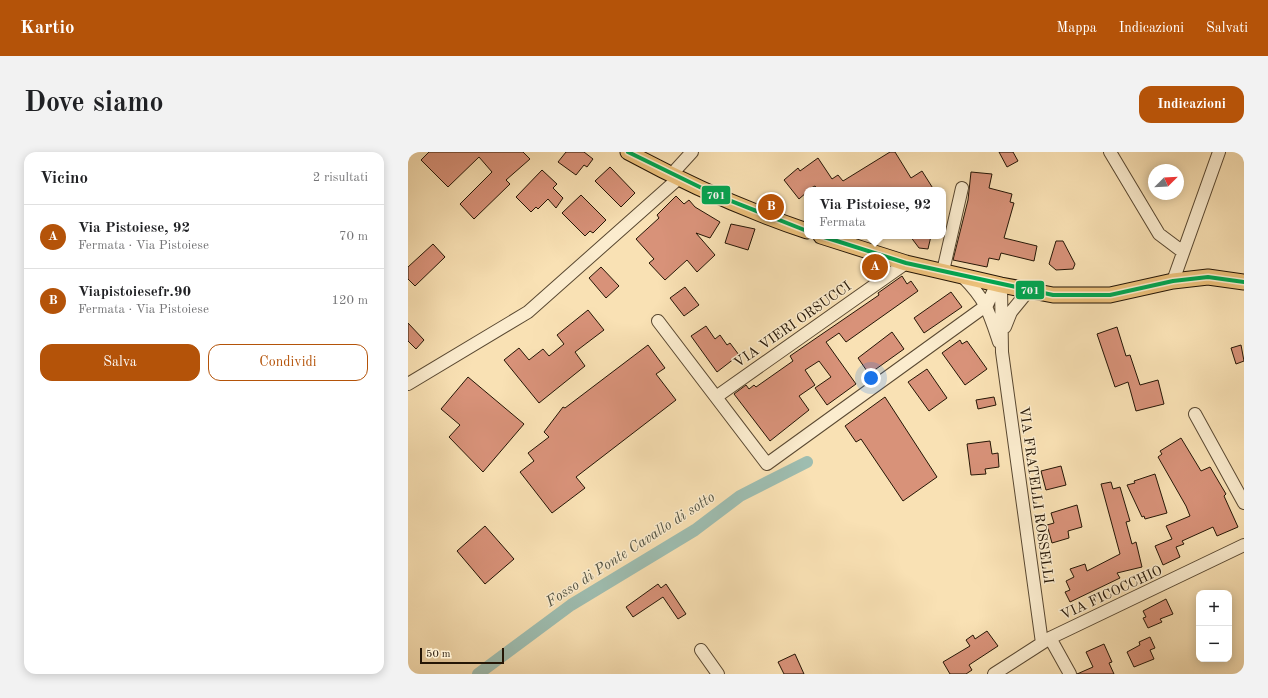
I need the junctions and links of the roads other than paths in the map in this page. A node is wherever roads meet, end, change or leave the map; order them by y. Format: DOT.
graph roads {
  1 [pos="628,152"];
  2 [pos="692,152"];
  3 [pos="1110,152"];
  4 [pos="1219,152"];
  5 [pos="675,177"];
  6 [pos="962,188"];
  7 [pos="804,230"];
  8 [pos="831,239"];
  9 [pos="1183,252"];
  10 [pos="906,262"];
  11 [pos="943,272"];
  12 [pos="963,276"];
  13 [pos="1173,281"];
  14 [pos="1244,282"];
  15 [pos="1001,286"];
  16 [pos="1029,290"];
  17 [pos="987,305"];
  18 [pos="658,321"];
  19 [pos="1002,352"];
  20 [pos="408,384"];
  21 [pos="716,397"];
  22 [pos="1195,414"];
  23 [pos="1244,503"];
  24 [pos="1244,545"];
  25 [pos="1046,640"];
  26 [pos="701,650"];
  27 [pos="718,674"];
  28 [pos="994,674"];
  29 [pos="1070,674"];
  1 -- 5 [label="main road"];
  2 -- 5 [label="street"];
  3 -- 9 [label="street"];
  4 -- 9 [label="street"];
  5 -- 7 [label="main road"];
  5 -- 20 [label="street"];
  6 -- 11 [label="street"];
  8 -- 10 [label="main road"];
  9 -- 13 [label="street"];
  10 -- 11 [label="main road"];
  10 -- 21 [label="street, VIA VIERI ORSUCCI"];
  11 -- 12 [label="main road"];
  12 -- 15 [label="main road"];
  12 -- 17 [label="street, VIA FRATELLI ROSSELLI"];
  13 -- 14 [label="main road"];
  13 -- 16 [label="main road"];
  15 -- 16 [label="main road"];
  15 -- 17 [label="street"];
  15 -- 19 [label="street, VIA FRATELLI ROSSELLI"];
  16 -- 19 [label="street, VIA FRATELLI ROSSELLI"];
  17 -- 19 [label="street, VIA FRATELLI ROSSELLI"];
  17 -- 21 [label="street"];
  18 -- 21 [label="street"];
  19 -- 25 [label="street, VIA FRATELLI ROSSELLI"];
  22 -- 23 [label="street"];
  24 -- 25 [label="street, VIA FICOCCHIO"];
  25 -- 28 [label="street, VIA FICOCCHIO"];
  25 -- 29 [label="street"];
  26 -- 27 [label="street"];
}
